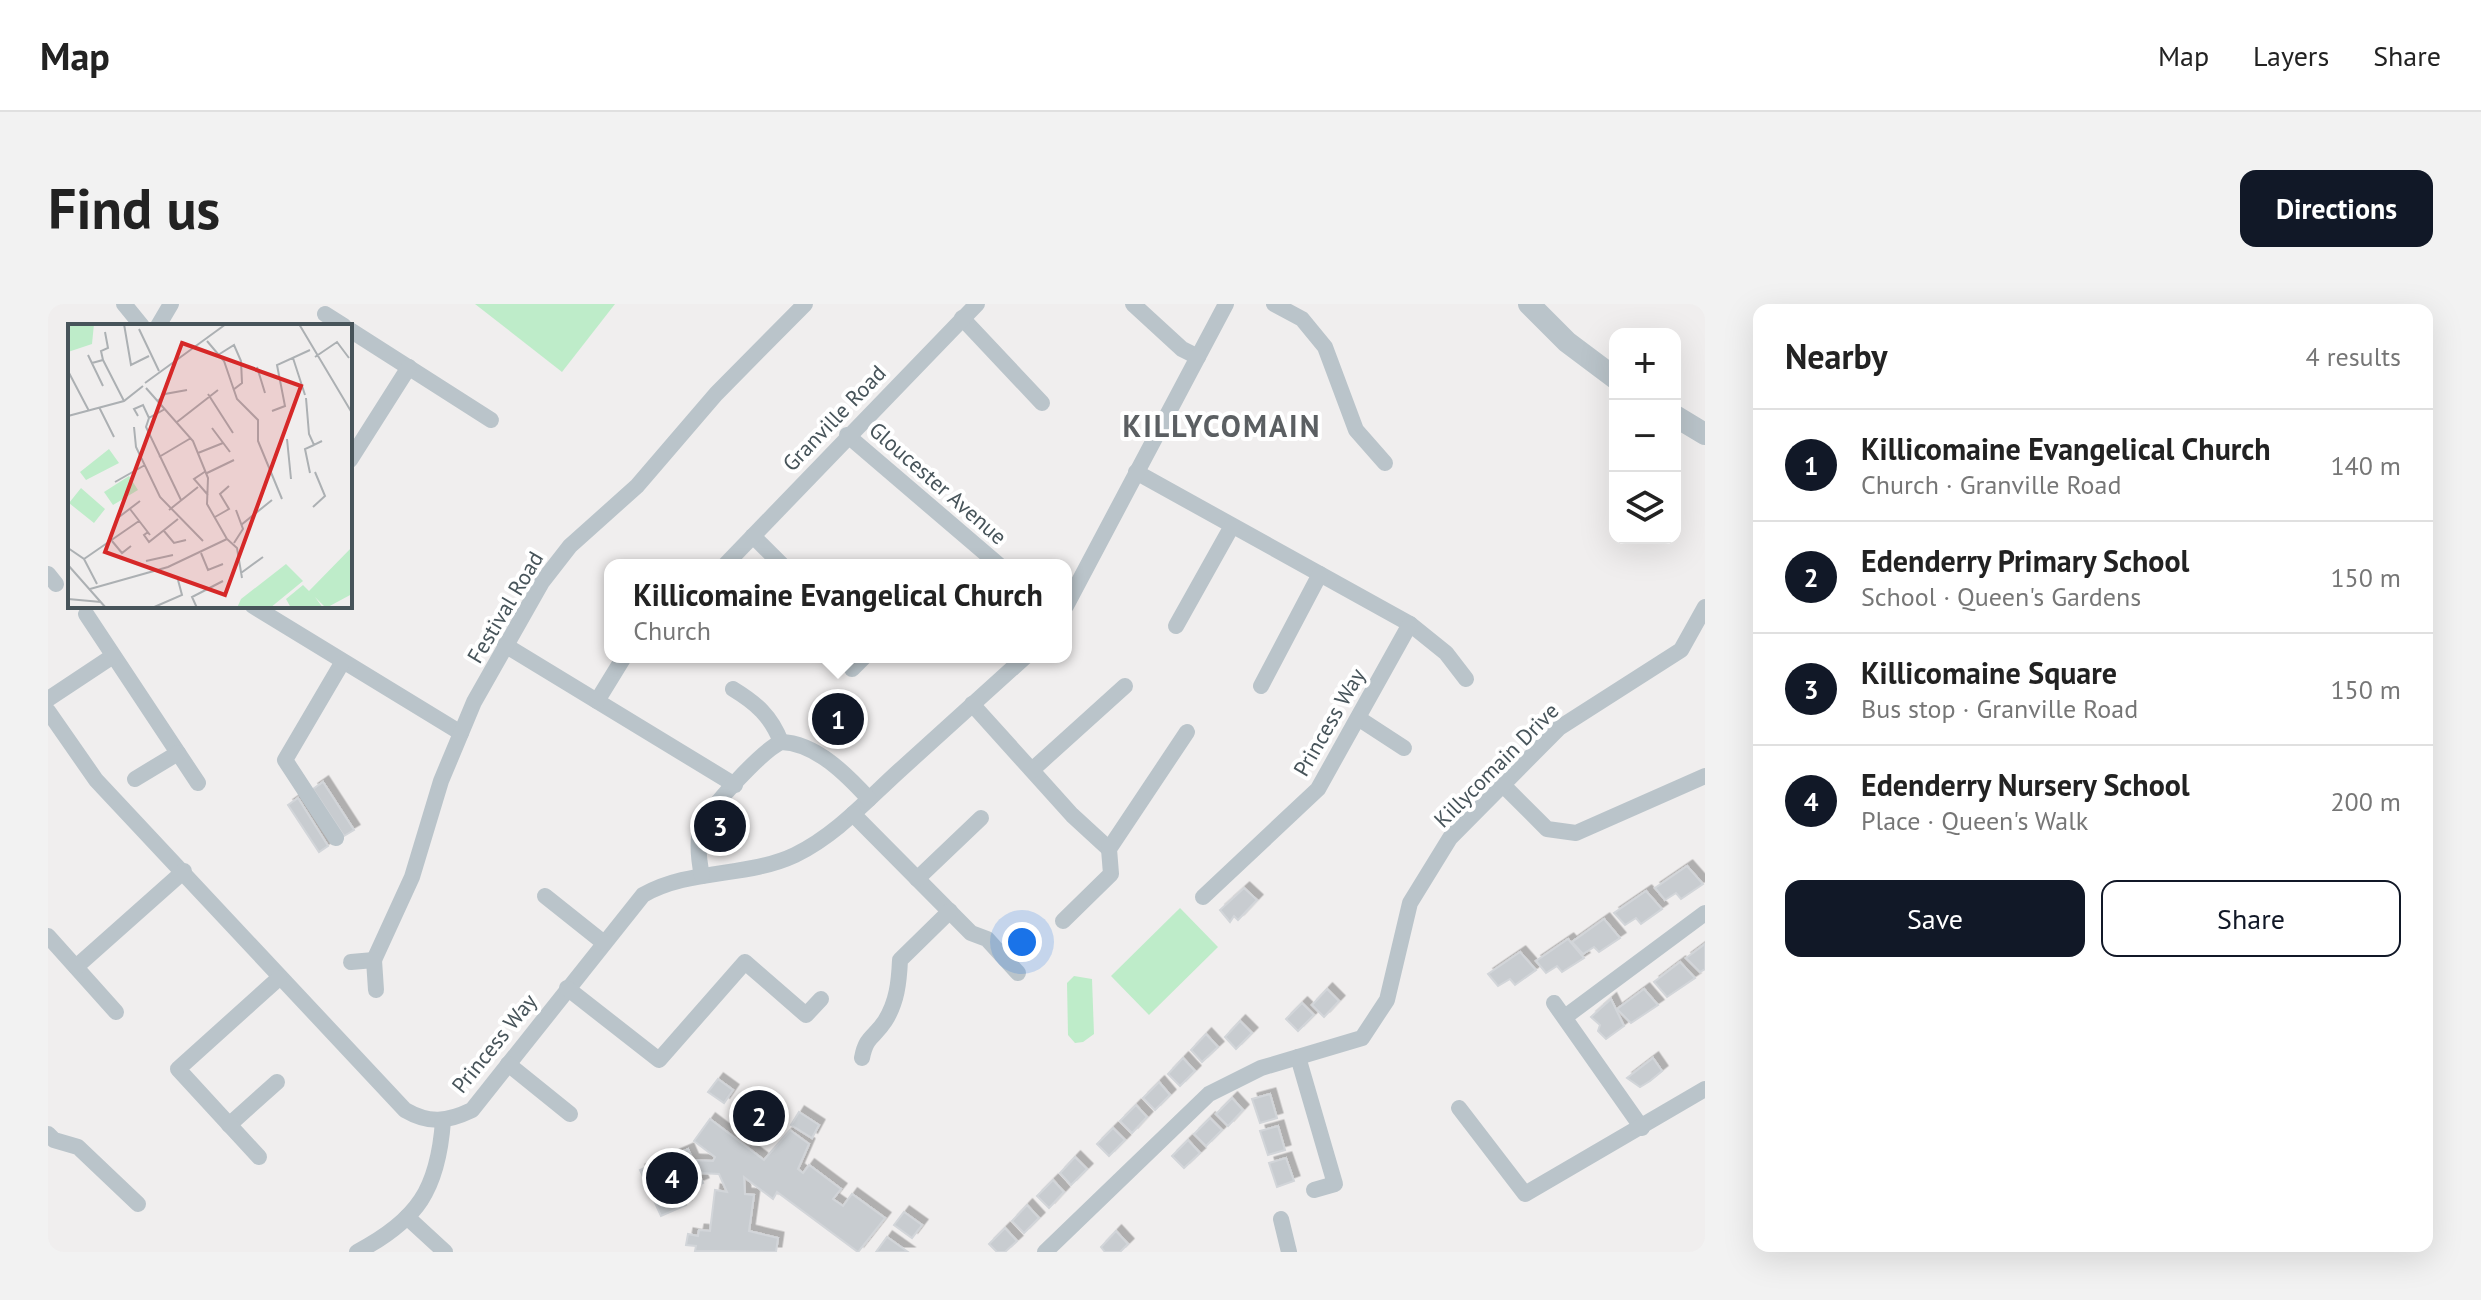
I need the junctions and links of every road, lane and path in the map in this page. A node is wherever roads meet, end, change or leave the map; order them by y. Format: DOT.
graph roads {
  1 [pos="124,304"];
  2 [pos="171,304"];
  3 [pos="805,304"];
  4 [pos="977,304"];
  5 [pos="1133,304"];
  6 [pos="1226,304"];
  7 [pos="1274,304"];
  8 [pos="1529,304"];
  9 [pos="325,314"];
  10 [pos="962,318"];
  11 [pos="139,324"];
  12 [pos="159,324"];
  13 [pos="341,324"];
  14 [pos="352,331"];
  15 [pos="1198,357"];
  16 [pos="409,367"];
  17 [pos="1609,374"];
  18 [pos="1042,403"];
  19 [pos="491,420"];
  20 [pos="1681,420"];
  21 [pos="1705,434"];
  22 [pos="847,435"];
  23 [pos="352,457"];
  24 [pos="1385,463"];
  25 [pos="1136,472"];
  26 [pos="1232,526"];
  27 [pos="753,536"];
  28 [pos="731,559"];
  29 [pos="776,559"];
  30 [pos="992,559"];
  31 [pos="1320,574"];
  32 [pos="1072,595"];
  33 [pos="1705,607"];
  34 [pos="257,608"];
  35 [pos="86,614"];
  36 [pos="1410,624"];
  37 [pos="1176,626"];
  38 [pos="505,645"];
  39 [pos="113,656"];
  40 [pos="342,663"];
  41 [pos="620,663"];
  42 [pos="1018,663"];
  43 [pos="1466,679"];
  44 [pos="1125,686"];
  45 [pos="1261,686"];
  46 [pos="733,689"];
  47 [pos="48,699"];
  48 [pos="597,701"];
  49 [pos="972,704"];
  50 [pos="48,711"];
  51 [pos="1358,718"];
  52 [pos="1187,732"];
  53 [pos="461,733"];
  54 [pos="781,742"];
  55 [pos="1404,748"];
  56 [pos="178,753"];
  57 [pos="1032,770"];
  58 [pos="1705,776"];
  59 [pos="135,779"];
  60 [pos="198,783"];
  61 [pos="735,785"];
  62 [pos="1504,786"];
  63 [pos="869,799"];
  64 [pos="853,814"];
  65 [pos="981,818"];
  66 [pos="336,838"];
  67 [pos="1109,849"];
  68 [pos="184,871"];
  69 [pos="702,876"];
  70 [pos="917,879"];
  71 [pos="545,896"];
  72 [pos="1203,897"];
  73 [pos="950,911"];
  74 [pos="1705,913"];
  75 [pos="1063,921"];
  76 [pos="48,936"];
  77 [pos="604,943"];
  78 [pos="374,960"];
  79 [pos="351,962"];
  80 [pos="76,967"];
  81 [pos="1018,973"];
  82 [pos="279,978"];
  83 [pos="567,988"];
  84 [pos="376,990"];
  85 [pos="821,999"];
  86 [pos="116,1012"];
  87 [pos="1298,1057"];
  88 [pos="862,1058"];
  89 [pos="508,1064"];
  90 [pos="277,1082"];
  91 [pos="1705,1089"];
  92 [pos="1459,1108"];
  93 [pos="570,1114"];
  94 [pos="443,1121"];
  95 [pos="229,1125"];
  96 [pos="1642,1128"];
  97 [pos="48,1134"];
  98 [pos="259,1157"];
  99 [pos="1314,1190"];
  100 [pos="138,1204"];
  101 [pos="407,1217"];
  102 [pos="1281,1219"];
  103 [pos="357,1252"];
  104 [pos="445,1252"];
  105 [pos="1045,1252"];
  106 [pos="1289,1252"];
  1 -- 11 [label="street"];
  2 -- 12 [label="street"];
  3 -- 38 [label="street, Festival Road"];
  4 -- 10 [label="street, Granville Road"];
  5 -- 15 [label="street"];
  6 -- 15 [label="street"];
  7 -- 24 [label="street"];
  8 -- 17 [label="street"];
  9 -- 13 [label="street"];
  10 -- 18 [label="street"];
  10 -- 22 [label="street, Granville Road"];
  14 -- 16 [label="street"];
  15 -- 25 [label="street"];
  16 -- 19 [label="street"];
  16 -- 23 [label="street"];
  20 -- 21 [label="street"];
  22 -- 27 [label="street, Granville Road"];
  22 -- 30 [label="street, Gloucester Avenue"];
  25 -- 26 [label="street"];
  25 -- 32 [label="street"];
  26 -- 31 [label="street"];
  26 -- 37 [label="street"];
  27 -- 28 [label="street, Granville Road"];
  27 -- 29 [label="street"];
  31 -- 36 [label="street"];
  31 -- 45 [label="street"];
  33 -- 62 [label="street, Killycomain Drive"];
  34 -- 40 [label="street"];
  35 -- 39 [label="street"];
  36 -- 43 [label="street"];
  36 -- 51 [label="street, Princess Way"];
  38 -- 48 [label="street"];
  38 -- 53 [label="street, Festival Road"];
  39 -- 47 [label="street"];
  39 -- 56 [label="street"];
  40 -- 53 [label="street"];
  40 -- 66 [label="street"];
  41 -- 48 [label="street"];
  42 -- 49 [label="street, Princess Way"];
  44 -- 57 [label="street"];
  46 -- 54 [label="street"];
  48 -- 61 [label="street"];
  49 -- 57 [label="street"];
  49 -- 63 [label="street, Princess Way"];
  50 -- 68 [label="street, Princess Way"];
  51 -- 55 [label="street"];
  51 -- 72 [label="street, Princess Way"];
  52 -- 67 [label="street"];
  53 -- 78 [label="street, Festival Road"];
  54 -- 61 [label="street"];
  54 -- 63 [label="street"];
  56 -- 59 [label="street"];
  56 -- 60 [label="street"];
  57 -- 67 [label="street"];
  58 -- 62 [label="street"];
  61 -- 69 [label="street"];
  62 -- 87 [label="street, Killycomain Drive"];
  63 -- 64 [label="street, Princess Way"];
  64 -- 69 [label="street, Princess Way"];
  64 -- 70 [label="street"];
  65 -- 70 [label="street"];
  67 -- 75 [label="street"];
  68 -- 80 [label="street"];
  68 -- 82 [label="street, Princess Way"];
  69 -- 77 [label="street, Princess Way"];
  70 -- 73 [label="street"];
  71 -- 77 [label="street"];
  73 -- 81 [label="street"];
  73 -- 88 [label="street"];
  74 -- 96 [label="street"];
  76 -- 80 [label="street"];
  77 -- 83 [label="street, Princess Way"];
  78 -- 79 [label="street"];
  78 -- 84 [label="street, Festival Road"];
  80 -- 86 [label="street"];
  82 -- 94 [label="street, Princess Way"];
  82 -- 95 [label="street"];
  83 -- 85 [label="street"];
  83 -- 89 [label="street, Princess Way"];
  87 -- 99 [label="street"];
  87 -- 105 [label="street, Killycomain Drive"];
  89 -- 93 [label="street"];
  89 -- 94 [label="street, Princess Way"];
  90 -- 95 [label="street"];
  91 -- 96 [label="street"];
  92 -- 96 [label="street"];
  94 -- 101 [label="street"];
  95 -- 98 [label="street"];
  97 -- 100 [label="street"];
  101 -- 103 [label="street"];
  101 -- 104 [label="street"];
  102 -- 106 [label="street"];
}
